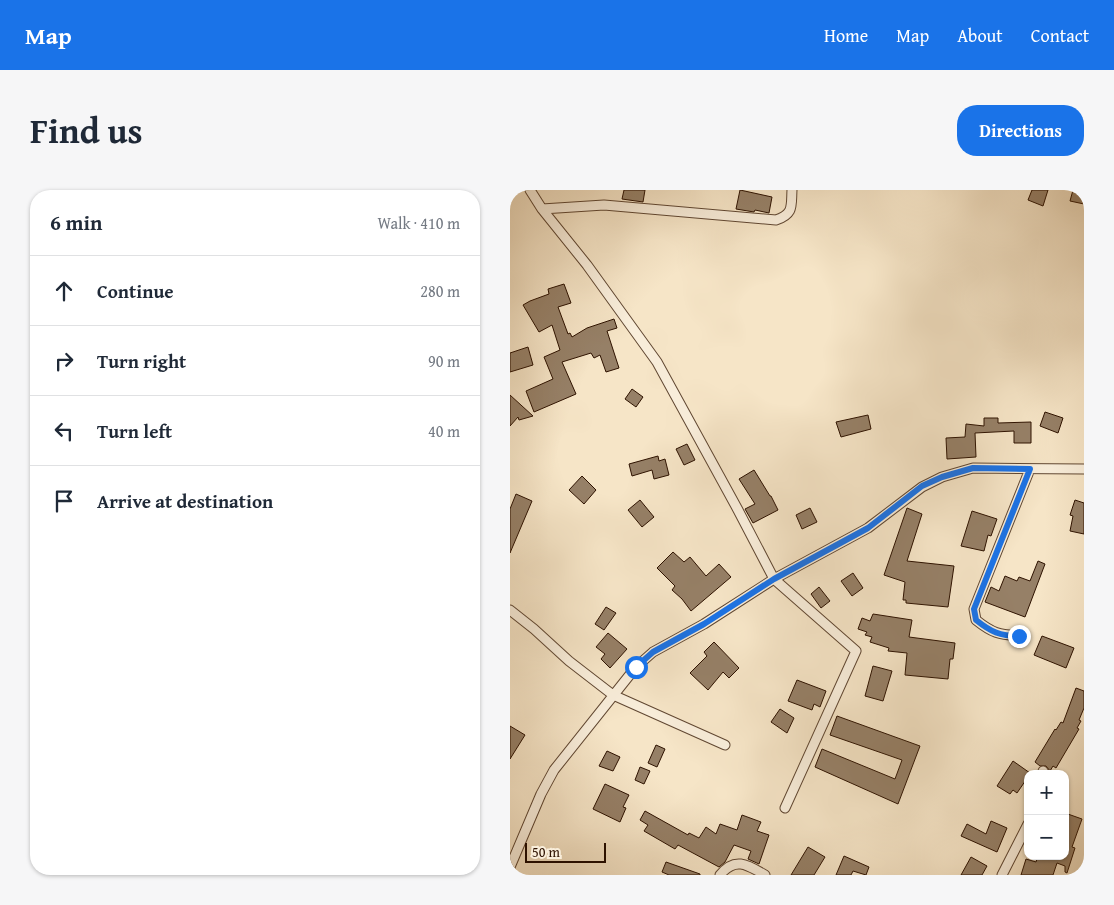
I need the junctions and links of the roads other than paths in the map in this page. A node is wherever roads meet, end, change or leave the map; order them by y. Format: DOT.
graph roads {
  1 [pos="530,190"];
  2 [pos="792,190"];
  3 [pos="542,209"];
  4 [pos="1030,469"];
  5 [pos="1084,469"];
  6 [pos="774,579"];
  7 [pos="510,610"];
  8 [pos="1019,636"];
  9 [pos="613,695"];
  10 [pos="725,745"];
  11 [pos="785,808"];
  12 [pos="1024,832"];
  13 [pos="510,867"];
  14 [pos="720,875"];
  15 [pos="765,875"];
  16 [pos="1002,875"];
  1 -- 3 [label="street"];
  2 -- 3 [label="street"];
  3 -- 6 [label="street"];
  4 -- 5 [label="street"];
  4 -- 6 [label="street"];
  4 -- 8 [label="street"];
  6 -- 9 [label="street"];
  6 -- 11 [label="street"];
  7 -- 9 [label="street"];
  9 -- 10 [label="street"];
  9 -- 13 [label="street"];
  12 -- 16 [label="street"];
  14 -- 15 [label="street"];
}
